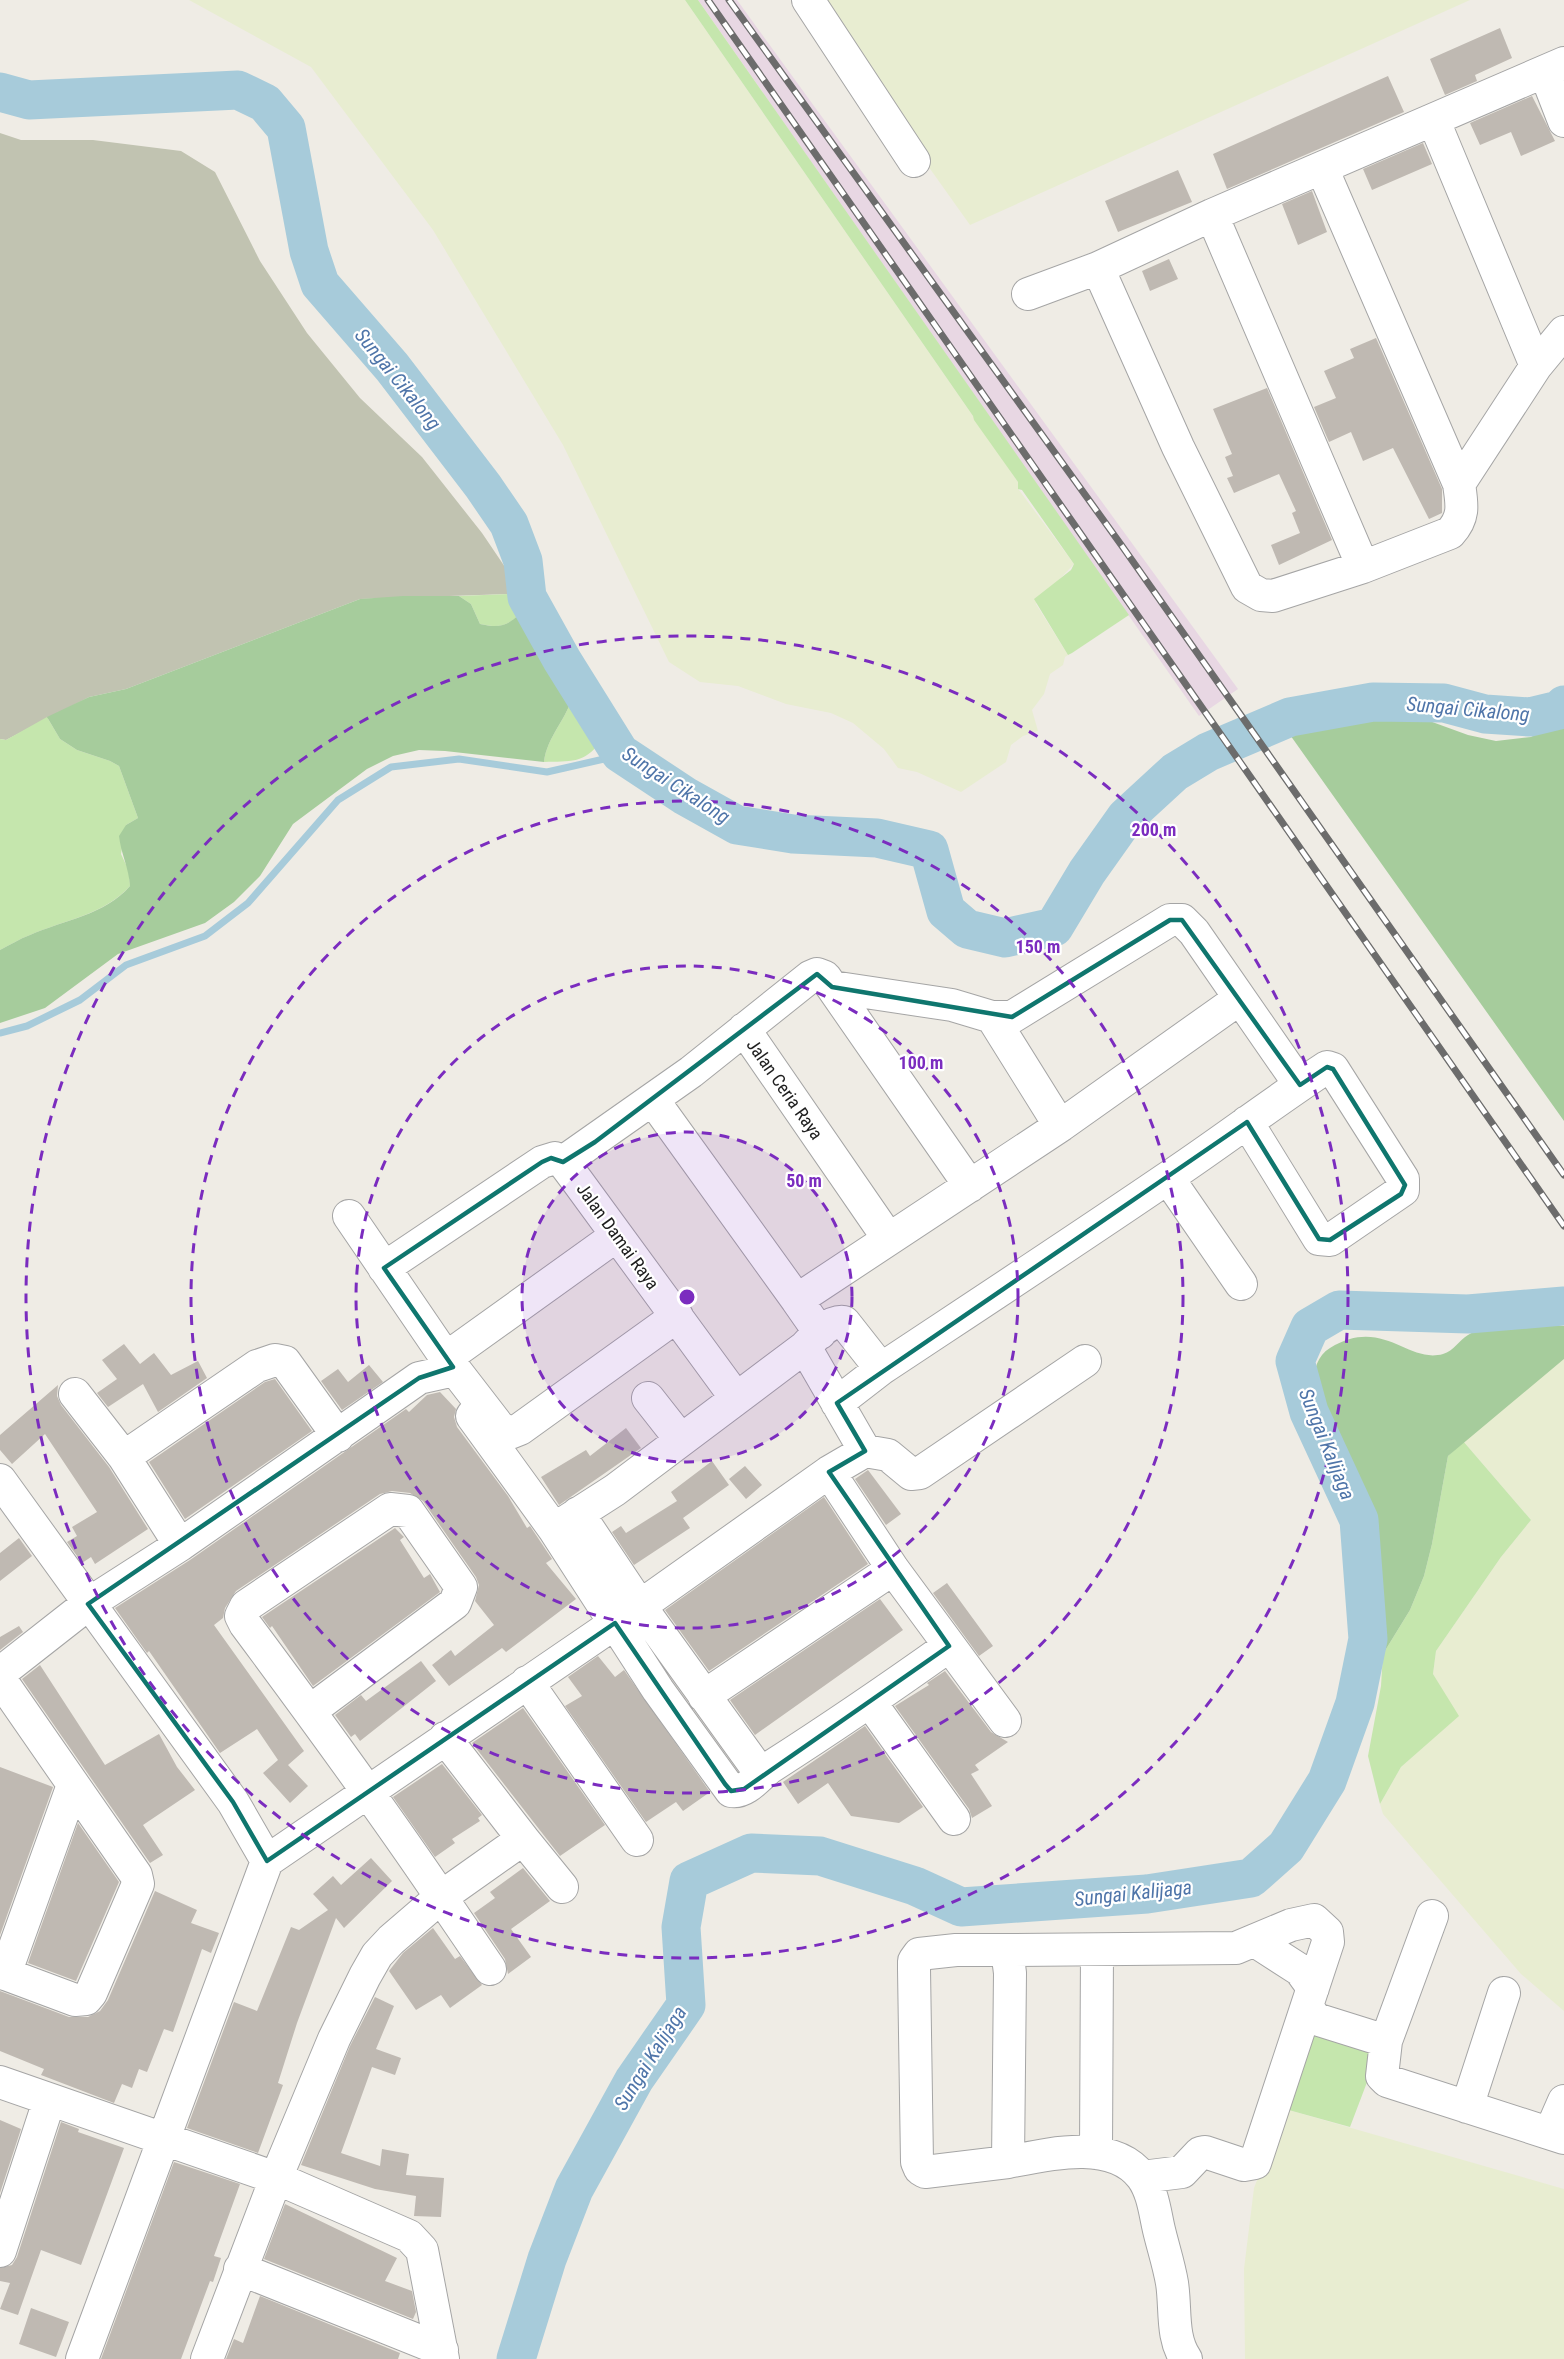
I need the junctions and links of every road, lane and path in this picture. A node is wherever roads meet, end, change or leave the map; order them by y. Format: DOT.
graph roads {
  1 [pos="808,0"];
  2 [pos="1554,68"];
  3 [pos="1434,121"];
  4 [pos="1564,121"];
  5 [pos="914,161"];
  6 [pos="1322,168"];
  7 [pos="1212,215"];
  8 [pos="1098,268"];
  9 [pos="1028,294"];
  10 [pos="1564,332"];
  11 [pos="1536,366"];
  12 [pos="1459,483"];
  13 [pos="1363,567"];
  14 [pos="832,987"];
  15 [pos="1239,999"];
  16 [pos="992,1017"];
  17 [pos="744,1029"];
  18 [pos="1300,1085"];
  19 [pos="653,1101"];
  20 [pos="1247,1122"];
  21 [pos="1060,1126"];
  22 [pos="563,1162"];
  23 [pos="1168,1178"];
  24 [pos="970,1186"];
  25 [pos="349,1216"];
  26 [pos="616,1236"];
  27 [pos="888,1238"];
  28 [pos="384,1268"];
  29 [pos="1241,1284"];
  30 [pos="797,1300"];
  31 [pos="677,1316"];
  32 [pos="812,1340"];
  33 [pos="1085,1361"];
  34 [pos="446,1368"];
  35 [pos="881,1369"];
  36 [pos="75,1394"];
  37 [pos="648,1398"];
  38 [pos="736,1398"];
  39 [pos="837,1403"];
  40 [pos="480,1404"];
  41 [pos="338,1436"];
  42 [pos="681,1440"];
  43 [pos="865,1451"];
  44 [pos="124,1457"];
  45 [pos="829,1472"];
  46 [pos="0,1480"];
  47 [pos="566,1521"];
  48 [pos="180,1545"];
  49 [pos="893,1569"];
  50 [pos="88,1604"];
  51 [pos="640,1606"];
  52 [pos="615,1623"];
  53 [pos="949,1646"];
  54 [pos="0,1673"];
  55 [pos="0,1679"];
  56 [pos="526,1682"];
  57 [pos="704,1696"];
  58 [pos="870,1702"];
  59 [pos="309,1711"];
  60 [pos="1005,1721"];
  61 [pos="445,1738"];
  62 [pos="761,1774"];
  63 [pos="74,1785"];
  64 [pos="369,1790"];
  65 [pos="954,1819"];
  66 [pos="523,1839"];
  67 [pos="637,1840"];
  68 [pos="267,1861"];
  69 [pos="562,1887"];
  70 [pos="441,1897"];
  71 [pos="1432,1916"];
  72 [pos="1256,1941"];
  73 [pos="1007,1950"];
  74 [pos="1096,1950"];
  75 [pos="490,1969"];
  76 [pos="2,1973"];
  77 [pos="1504,1993"];
  78 [pos="1311,1998"];
  79 [pos="1386,2041"];
  80 [pos="0,2082"];
  81 [pos="49,2101"];
  82 [pos="1564,2101"];
  83 [pos="1467,2107"];
  84 [pos="1008,2128"];
  85 [pos="1557,2136"];
  86 [pos="162,2137"];
  87 [pos="1096,2153"];
  88 [pos="1048,2155"];
  89 [pos="1008,2162"];
  90 [pos="1142,2177"];
  91 [pos="276,2178"];
  92 [pos="0,2251"];
  93 [pos="240,2269"];
  94 [pos="442,2355"];
  95 [pos="82,2359"];
  96 [pos="207,2359"];
  97 [pos="1186,2359"];
  1 -- 5 [label="street"];
  2 -- 3 [label="street"];
  2 -- 4 [label="street"];
  3 -- 6 [label="street"];
  3 -- 11 [label="street"];
  6 -- 7 [label="street"];
  6 -- 12 [label="street"];
  7 -- 8 [label="street"];
  7 -- 13 [label="street"];
  8 -- 9 [label="street"];
  8 -- 13 [label="street"];
  10 -- 11 [label="street"];
  11 -- 12 [label="street"];
  12 -- 13 [label="street"];
  14 -- 16 [label="street"];
  14 -- 17 [label="street"];
  14 -- 24 [label="street"];
  15 -- 16 [label="street"];
  15 -- 18 [label="street"];
  15 -- 21 [label="street"];
  16 -- 21 [label="street"];
  17 -- 19 [label="street"];
  17 -- 27 [label="street, Jalan Ceria Raya"];
  18 -- 20 [label="street"];
  18 -- 20 [label="street"];
  19 -- 22 [label="street"];
  19 -- 30 [label="street"];
  20 -- 23 [label="street"];
  21 -- 24 [label="street"];
  22 -- 26 [label="street, Jalan Damai Raya"];
  22 -- 28 [label="street"];
  23 -- 29 [label="street"];
  23 -- 35 [label="street"];
  24 -- 27 [label="street"];
  25 -- 28 [label="street"];
  26 -- 31 [label="street, Jalan Damai Raya"];
  26 -- 34 [label="street"];
  27 -- 30 [label="street"];
  28 -- 34 [label="street"];
  30 -- 32 [label="street"];
  31 -- 38 [label="street, Jalan Damai Raya"];
  31 -- 40 [label="street"];
  32 -- 35 [label="street"];
  32 -- 38 [label="street"];
  32 -- 39 [label="street"];
  33 -- 43 [label="street"];
  34 -- 40 [label="street"];
  34 -- 41 [label="street"];
  35 -- 39 [label="street"];
  36 -- 44 [label="street"];
  37 -- 42 [label="street"];
  38 -- 42 [label="street"];
  39 -- 43 [label="street"];
  40 -- 47 [label="street"];
  41 -- 44 [label="street"];
  41 -- 48 [label="street"];
  42 -- 47 [label="street"];
  43 -- 45 [label="street"];
  44 -- 48 [label="street"];
  45 -- 49 [label="street"];
  45 -- 51 [label="street"];
  46 -- 50 [label="street"];
  47 -- 51 [label="street"];
  47 -- 52 [label="street"];
  48 -- 50 [label="street"];
  49 -- 53 [label="street"];
  49 -- 57 [label="street"];
  50 -- 54 [label="street"];
  50 -- 68 [label="street"];
  51 -- 52 [label="street"];
  51 -- 57 [label="street"];
  52 -- 56 [label="street"];
  52 -- 62 [label="street"];
  53 -- 58 [label="street"];
  53 -- 60 [label="street"];
  55 -- 63 [label="street"];
  56 -- 61 [label="street"];
  56 -- 67 [label="street"];
  57 -- 62 [label="street"];
  58 -- 62 [label="street"];
  58 -- 65 [label="street"];
  59 -- 59 [label="street"];
  59 -- 64 [label="street"];
  61 -- 64 [label="street"];
  61 -- 66 [label="street"];
  63 -- 76 [label="street"];
  63 -- 76 [label="street"];
  64 -- 68 [label="street"];
  64 -- 70 [label="street"];
  66 -- 69 [label="street"];
  66 -- 70 [label="street"];
  68 -- 86 [label="street"];
  70 -- 75 [label="street"];
  70 -- 91 [label="street"];
  71 -- 79 [label="street"];
  72 -- 74 [label="street"];
  72 -- 78 [label="street"];
  72 -- 78 [label="street"];
  73 -- 74 [label="street"];
  73 -- 84 [label="street"];
  73 -- 89 [label="street"];
  74 -- 87 [label="street"];
  77 -- 83 [label="street"];
  78 -- 79 [label="street"];
  78 -- 90 [label="street"];
  79 -- 83 [label="street"];
  80 -- 81 [label="street"];
  81 -- 86 [label="street"];
  81 -- 92 [label="street"];
  82 -- 85 [label="street"];
  83 -- 85 [label="street"];
  84 -- 88 [label="street"];
  84 -- 89 [label="street"];
  86 -- 91 [label="street"];
  86 -- 95 [label="street"];
  87 -- 88 [label="street"];
  87 -- 90 [label="street"];
  88 -- 89 [label="street"];
  90 -- 97 [label="street"];
  91 -- 93 [label="street"];
  91 -- 94 [label="street"];
  93 -- 94 [label="street"];
  93 -- 96 [label="street"];
}
